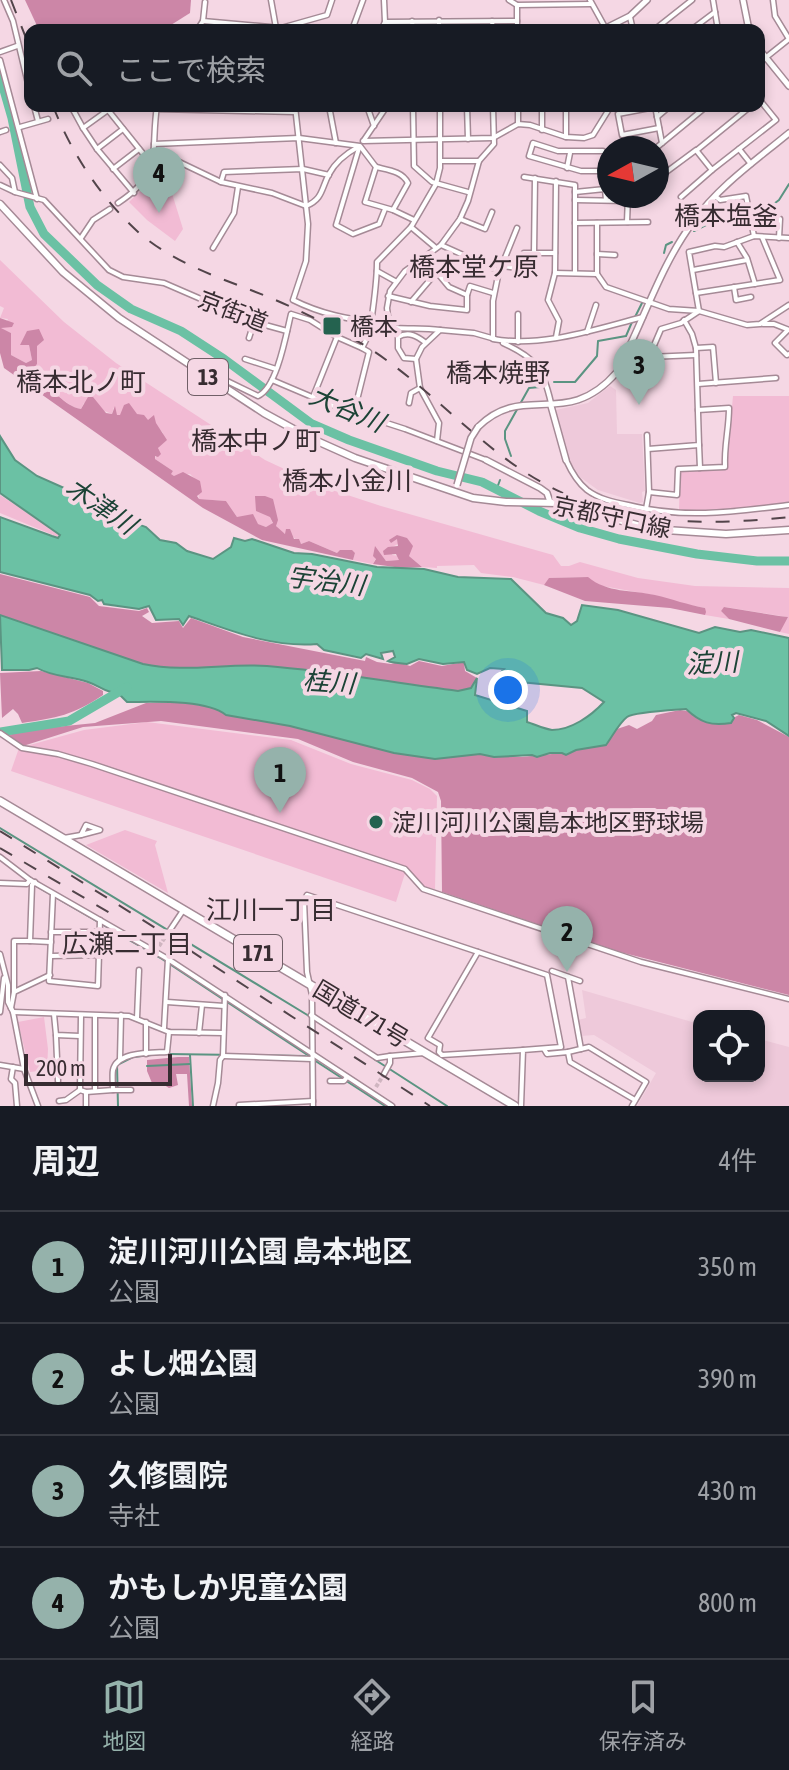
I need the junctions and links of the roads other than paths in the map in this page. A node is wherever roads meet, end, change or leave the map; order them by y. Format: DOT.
graph roads {
  1 [pos="4,0"];
  2 [pos="271,0"];
  3 [pos="332,0"];
  4 [pos="363,0"];
  5 [pos="384,0"];
  6 [pos="509,0"];
  7 [pos="647,0"];
  8 [pos="692,0"];
  9 [pos="713,0"];
  10 [pos="743,0"];
  11 [pos="773,0"];
  12 [pos="205,2"];
  13 [pos="524,2"];
  14 [pos="556,2"];
  15 [pos="591,2"];
  16 [pos="517,5"];
  17 [pos="715,12"];
  18 [pos="630,16"];
  19 [pos="439,20"];
  20 [pos="466,20"];
  21 [pos="203,21"];
  22 [pos="412,21"];
  23 [pos="492,21"];
  24 [pos="517,21"];
  25 [pos="385,22"];
  26 [pos="201,24"];
  27 [pos="232,24"];
  28 [pos="278,24"];
  29 [pos="297,24"];
  30 [pos="354,24"];
  31 [pos="412,24"];
  32 [pos="439,24"];
  33 [pos="466,24"];
  34 [pos="492,24"];
  35 [pos="603,24"];
  36 [pos="615,24"];
  37 [pos="632,24"];
  38 [pos="662,24"];
  39 [pos="699,24"];
  40 [pos="717,24"];
  41 [pos="748,24"];
  42 [pos="789,39"];
  43 [pos="17,46"];
  44 [pos="0,52"];
  45 [pos="766,58"];
  46 [pos="0,60"];
  47 [pos="24,71"];
  48 [pos="789,86"];
  49 [pos="765,106"];
  50 [pos="36,112"];
  51 [pos="74,112"];
  52 [pos="101,112"];
  53 [pos="109,112"];
  54 [pos="157,112"];
  55 [pos="295,112"];
  56 [pos="330,112"];
  57 [pos="369,112"];
  58 [pos="383,112"];
  59 [pos="413,112"];
  60 [pos="440,112"];
  61 [pos="467,112"];
  62 [pos="493,112"];
  63 [pos="518,112"];
  64 [pos="542,112"];
  65 [pos="566,112"];
  66 [pos="607,112"];
  67 [pos="629,112"];
  68 [pos="656,112"];
  69 [pos="663,112"];
  70 [pos="700,112"];
  71 [pos="744,112"];
  72 [pos="657,117"];
  73 [pos="48,119"];
  74 [pos="38,121"];
  75 [pos="518,124"];
  76 [pos="374,126"];
  77 [pos="17,127"];
  78 [pos="83,128"];
  79 [pos="659,128"];
  80 [pos="123,129"];
  81 [pos="6,130"];
  82 [pos="542,130"];
  83 [pos="0,132"];
  84 [pos="789,133"];
  85 [pos="661,136"];
  86 [pos="566,137"];
  87 [pos="669,137"];
  88 [pos="299,138"];
  89 [pos="493,138"];
  90 [pos="441,139"];
  91 [pos="468,139"];
  92 [pos="414,140"];
  93 [pos="336,143"];
  94 [pos="362,144"];
  95 [pos="154,147"];
  96 [pos="97,149"];
  97 [pos="139,149"];
  98 [pos="739,149"];
  99 [pos="696,150"];
  100 [pos="597,151"];
  101 [pos="570,153"];
  102 [pos="441,161"];
  103 [pos="479,161"];
  104 [pos="751,164"];
  105 [pos="0,165"];
  106 [pos="153,166"];
  107 [pos="376,167"];
  108 [pos="567,168"];
  109 [pos="113,169"];
  110 [pos="303,169"];
  111 [pos="597,170"];
  112 [pos="669,170"];
  113 [pos="712,170"];
  114 [pos="329,175"];
  115 [pos="524,177"];
  116 [pos="535,178"];
  117 [pos="556,181"];
  118 [pos="221,182"];
  119 [pos="436,184"];
  120 [pos="0,185"];
  121 [pos="238,187"];
  122 [pos="597,190"];
  123 [pos="469,192"];
  124 [pos="575,192"];
  125 [pos="17,193"];
  126 [pos="134,193"];
  127 [pos="715,196"];
  128 [pos="681,197"];
  129 [pos="37,199"];
  130 [pos="575,200"];
  131 [pos="597,201"];
  132 [pos="118,203"];
  133 [pos="0,204"];
  134 [pos="306,206"];
  135 [pos="627,208"];
  136 [pos="110,209"];
  137 [pos="385,209"];
  138 [pos="393,210"];
  139 [pos="492,212"];
  140 [pos="460,219"];
  141 [pos="414,220"];
  142 [pos="752,221"];
  143 [pos="648,222"];
  144 [pos="575,223"];
  145 [pos="597,223"];
  146 [pos="626,223"];
  147 [pos="308,224"];
  148 [pos="318,225"];
  149 [pos="411,227"];
  150 [pos="517,228"];
  151 [pos="353,234"];
  152 [pos="754,236"];
  153 [pos="762,237"];
  154 [pos="81,238"];
  155 [pos="779,238"];
  156 [pos="789,238"];
  157 [pos="737,242"];
  158 [pos="349,243"];
  159 [pos="678,245"];
  160 [pos="439,246"];
  161 [pos="213,248"];
  162 [pos="689,252"];
  163 [pos="524,253"];
  164 [pos="534,253"];
  165 [pos="555,253"];
  166 [pos="597,254"];
  167 [pos="615,255"];
  168 [pos="747,260"];
  169 [pos="417,265"];
  170 [pos="501,269"];
  171 [pos="525,269"];
  172 [pos="693,270"];
  173 [pos="377,271"];
  174 [pos="555,273"];
  175 [pos="575,273"];
  176 [pos="435,274"];
  177 [pos="597,274"];
  178 [pos="395,281"];
  179 [pos="755,284"];
  180 [pos="734,287"];
  181 [pos="696,293"];
  182 [pos="494,294"];
  183 [pos="467,295"];
  184 [pos="388,296"];
  185 [pos="751,297"];
  186 [pos="650,301"];
  187 [pos="411,302"];
  188 [pos="596,305"];
  189 [pos="789,305"];
  190 [pos="699,311"];
  191 [pos="518,314"];
  192 [pos="637,318"];
  193 [pos="684,320"];
  194 [pos="254,322"];
  195 [pos="371,323"];
  196 [pos="760,324"];
  197 [pos="389,326"];
  198 [pos="440,330"];
  199 [pos="788,330"];
  200 [pos="287,331"];
  201 [pos="587,332"];
  202 [pos="337,337"];
  203 [pos="556,337"];
  204 [pos="249,338"];
  205 [pos="493,339"];
  206 [pos="366,340"];
  207 [pos="518,342"];
  208 [pos="426,343"];
  209 [pos="362,348"];
  210 [pos="696,348"];
  211 [pos="789,354"];
  212 [pos="696,355"];
  213 [pos="245,359"];
  214 [pos="416,359"];
  215 [pos="276,369"];
  216 [pos="776,378"];
  217 [pos="272,380"];
  218 [pos="716,383"];
  219 [pos="698,384"];
  220 [pos="222,386"];
  221 [pos="420,388"];
  222 [pos="313,397"];
  223 [pos="409,403"];
  224 [pos="551,406"];
  225 [pos="698,410"];
  226 [pos="354,412"];
  227 [pos="647,435"];
  228 [pos="437,441"];
  229 [pos="699,445"];
  230 [pos="648,449"];
  231 [pos="486,460"];
  232 [pos="566,460"];
  233 [pos="700,468"];
  234 [pos="456,488"];
  235 [pos="649,492"];
  236 [pos="550,502"];
  237 [pos="789,505"];
  238 [pos="646,509"];
  239 [pos="789,530"];
  240 [pos="0,733"];
  241 [pos="0,801"];
  242 [pos="107,833"];
  243 [pos="64,838"];
  244 [pos="0,857"];
  245 [pos="32,881"];
  246 [pos="0,883"];
  247 [pos="53,895"];
  248 [pos="184,909"];
  249 [pos="100,925"];
  250 [pos="170,930"];
  251 [pos="51,932"];
  252 [pos="30,941"];
  253 [pos="51,942"];
  254 [pos="159,946"];
  255 [pos="155,952"];
  256 [pos="478,952"];
  257 [pos="0,954"];
  258 [pos="99,955"];
  259 [pos="51,956"];
  260 [pos="168,962"];
  261 [pos="139,970"];
  262 [pos="3,971"];
  263 [pos="552,971"];
  264 [pos="50,975"];
  265 [pos="568,977"];
  266 [pos="580,981"];
  267 [pos="310,984"];
  268 [pos="14,992"];
  269 [pos="789,999"];
  270 [pos="225,1001"];
  271 [pos="166,1002"];
  272 [pos="202,1005"];
  273 [pos="12,1010"];
  274 [pos="0,1012"];
  275 [pos="54,1014"];
  276 [pos="81,1015"];
  277 [pos="121,1015"];
  278 [pos="95,1016"];
  279 [pos="311,1017"];
  280 [pos="137,1018"];
  281 [pos="146,1022"];
  282 [pos="166,1030"];
  283 [pos="199,1033"];
  284 [pos="223,1033"];
  285 [pos="56,1035"];
  286 [pos="80,1036"];
  287 [pos="544,1049"];
  288 [pos="581,1049"];
  289 [pos="523,1050"];
  290 [pos="312,1052"];
  291 [pos="568,1052"];
  292 [pos="426,1053"];
  293 [pos="146,1054"];
  294 [pos="223,1056"];
  295 [pos="390,1056"];
  296 [pos="441,1058"];
  297 [pos="120,1059"];
  298 [pos="312,1059"];
  299 [pos="0,1065"];
  300 [pos="13,1067"];
  301 [pos="24,1069"];
  302 [pos="384,1074"];
  303 [pos="346,1079"];
  304 [pos="58,1081"];
  305 [pos="330,1081"];
  306 [pos="376,1087"];
  307 [pos="95,1089"];
  308 [pos="113,1090"];
  309 [pos="131,1090"];
  310 [pos="83,1091"];
  311 [pos="372,1093"];
  312 [pos="635,1100"];
  313 [pos="59,1101"];
  314 [pos="313,1104"];
  315 [pos="239,1105"];
  316 [pos="17,1106"];
  317 [pos="38,1106"];
  318 [pos="86,1106"];
  319 [pos="213,1106"];
  320 [pos="392,1106"];
  321 [pos="518,1106"];
  322 [pos="632,1106"];
  1 -- 43 [label="street"];
  2 -- 28 [label="street"];
  3 -- 29 [label="street"];
  4 -- 30 [label="street"];
  5 -- 25 [label="street"];
  6 -- 16 [label="street"];
  7 -- 18 [label="street"];
  8 -- 38 [label="street"];
  9 -- 17 [label="street"];
  10 -- 41 [label="street"];
  11 -- 42 [label="street"];
  12 -- 21 [label="street"];
  13 -- 14 [label="street"];
  13 -- 16 [label="street"];
  14 -- 15 [label="street"];
  15 -- 35 [label="street"];
  16 -- 24 [label="street"];
  17 -- 39 [label="street"];
  17 -- 40 [label="street"];
  18 -- 36 [label="street"];
  18 -- 37 [label="street"];
  19 -- 20 [label="street"];
  19 -- 22 [label="street"];
  19 -- 32 [label="street"];
  20 -- 23 [label="street"];
  20 -- 33 [label="street"];
  21 -- 26 [label="street"];
  21 -- 27 [label="street"];
  22 -- 25 [label="street"];
  22 -- 31 [label="street"];
  23 -- 24 [label="street"];
  23 -- 34 [label="street"];
  42 -- 45 [label="street"];
  43 -- 44 [label="street"];
  43 -- 47 [label="street"];
  45 -- 48 [label="street"];
  46 -- 77 [label="street"];
  49 -- 98 [label="street"];
  50 -- 74 [label="street"];
  51 -- 78 [label="street"];
  52 -- 78 [label="street"];
  53 -- 80 [label="street"];
  54 -- 95 [label="street"];
  55 -- 88 [label="street"];
  56 -- 93 [label="street"];
  57 -- 76 [label="street"];
  58 -- 76 [label="street"];
  59 -- 92 [label="street"];
  60 -- 90 [label="street"];
  61 -- 91 [label="street"];
  62 -- 89 [label="street"];
  63 -- 75 [label="street"];
  64 -- 82 [label="street"];
  65 -- 86 [label="street"];
  66 -- 86 [label="street"];
  67 -- 79 [label="street"];
  68 -- 72 [label="street"];
  69 -- 72 [label="street"];
  70 -- 87 [label="street"];
  71 -- 99 [label="street"];
  72 -- 79 [label="street"];
  73 -- 74 [label="street"];
  74 -- 77 [label="street"];
  75 -- 82 [label="street"];
  75 -- 89 [label="street"];
  76 -- 94 [label="street"];
  77 -- 129 [label="street"];
  78 -- 96 [label="street"];
  79 -- 85 [label="street"];
  80 -- 96 [label="street"];
  80 -- 97 [label="street"];
  81 -- 83 [label="street"];
  82 -- 86 [label="street"];
  84 -- 104 [label="street"];
  88 -- 93 [label="street"];
  88 -- 95 [label="street"];
  88 -- 110 [label="street"];
  89 -- 91 [label="street"];
  89 -- 103 [label="street"];
  90 -- 91 [label="street"];
  90 -- 92 [label="street"];
  90 -- 102 [label="street"];
  92 -- 94 [label="street"];
  92 -- 119 [label="street"];
  93 -- 94 [label="street"];
  94 -- 107 [label="street"];
  94 -- 114 [label="street"];
  94 -- 151 [label="street"];
  95 -- 106 [label="street"];
  95 -- 118 [label="street"];
  96 -- 109 [label="street"];
  97 -- 106 [label="street"];
  97 -- 109 [label="street"];
  98 -- 104 [label="street"];
  98 -- 113 [label="street"];
  99 -- 112 [label="street"];
  99 -- 113 [label="street"];
  100 -- 101 [label="street"];
  101 -- 108 [label="street"];
  101 -- 108 [label="street"];
  102 -- 103 [label="street"];
  102 -- 119 [label="street"];
  103 -- 123 [label="street"];
  104 -- 127 [label="street"];
  105 -- 125 [label="street"];
  106 -- 126 [label="street"];
  107 -- 137 [label="street"];
  107 -- 138 [label="street"];
  108 -- 111 [label="street"];
  109 -- 126 [label="street"];
  110 -- 114 [label="street"];
  110 -- 118 [label="street"];
  110 -- 134 [label="street"];
  113 -- 128 [label="street"];
  114 -- 134 [label="street"];
  115 -- 116 [label="street"];
  116 -- 117 [label="street"];
  116 -- 164 [label="street"];
  117 -- 124 [label="street"];
  117 -- 165 [label="street"];
  118 -- 121 [label="street"];
  119 -- 123 [label="street"];
  119 -- 141 [label="street"];
  120 -- 125 [label="street, 京街道"];
  121 -- 134 [label="street"];
  121 -- 161 [label="street"];
  122 -- 124 [label="street"];
  123 -- 140 [label="street"];
  124 -- 130 [label="street"];
  125 -- 129 [label="street, 京街道"];
  126 -- 132 [label="street"];
  127 -- 142 [label="street"];
  127 -- 159 [label="street"];
  129 -- 154 [label="street, 京街道"];
  130 -- 131 [label="street"];
  130 -- 144 [label="street"];
  133 -- 220 [label="main road, 京都守口線 / 13"];
  134 -- 147 [label="street"];
  135 -- 146 [label="street"];
  136 -- 154 [label="street"];
  137 -- 138 [label="street"];
  137 -- 151 [label="street"];
  138 -- 141 [label="street"];
  139 -- 140 [label="street"];
  140 -- 160 [label="street"];
  141 -- 149 [label="street"];
  142 -- 152 [label="street"];
  142 -- 155 [label="street"];
  143 -- 146 [label="street"];
  144 -- 145 [label="street"];
  144 -- 175 [label="street"];
  145 -- 146 [label="street"];
  145 -- 166 [label="street"];
  147 -- 148 [label="street"];
  147 -- 195 [label="street"];
  149 -- 160 [label="street"];
  149 -- 173 [label="street"];
  150 -- 170 [label="street"];
  151 -- 158 [label="street"];
  152 -- 153 [label="street"];
  152 -- 157 [label="street"];
  153 -- 155 [label="street"];
  153 -- 179 [label="street"];
  154 -- 194 [label="street, 京街道"];
  155 -- 156 [label="street"];
  157 -- 162 [label="street"];
  157 -- 168 [label="street"];
  159 -- 162 [label="street"];
  159 -- 186 [label="street"];
  160 -- 169 [label="street"];
  160 -- 170 [label="street"];
  162 -- 172 [label="street"];
  163 -- 164 [label="street"];
  164 -- 165 [label="street"];
  165 -- 174 [label="street"];
  166 -- 167 [label="street"];
  166 -- 177 [label="street"];
  168 -- 172 [label="street"];
  168 -- 179 [label="street"];
  169 -- 176 [label="street"];
  169 -- 178 [label="street"];
  170 -- 171 [label="street"];
  170 -- 182 [label="street"];
  172 -- 181 [label="street"];
  173 -- 178 [label="street"];
  173 -- 195 [label="street"];
  174 -- 175 [label="street"];
  174 -- 203 [label="street"];
  175 -- 177 [label="street"];
  176 -- 183 [label="street"];
  176 -- 187 [label="street"];
  177 -- 186 [label="street"];
  178 -- 184 [label="street"];
  179 -- 180 [label="street"];
  180 -- 181 [label="street"];
  180 -- 185 [label="street"];
  181 -- 190 [label="street"];
  182 -- 183 [label="street"];
  182 -- 205 [label="street"];
  183 -- 187 [label="street"];
  184 -- 187 [label="street"];
  184 -- 197 [label="street"];
  186 -- 190 [label="street"];
  186 -- 192 [label="street"];
  188 -- 201 [label="street"];
  189 -- 196 [label="street"];
  190 -- 193 [label="street"];
  190 -- 196 [label="street"];
  191 -- 207 [label="street"];
  192 -- 201 [label="street"];
  192 -- 224 [label="street"];
  193 -- 210 [label="street"];
  193 -- 212 [label="street"];
  194 -- 200 [label="street, 京街道"];
  194 -- 204 [label="street"];
  195 -- 197 [label="street"];
  196 -- 199 [label="street"];
  197 -- 198 [label="street"];
  198 -- 205 [label="street"];
  198 -- 208 [label="street"];
  199 -- 211 [label="street"];
  200 -- 202 [label="street"];
  200 -- 215 [label="street, 京街道"];
  201 -- 203 [label="street"];
  202 -- 209 [label="street"];
  202 -- 222 [label="street"];
  203 -- 207 [label="street"];
  205 -- 207 [label="street"];
  205 -- 224 [label="street"];
  206 -- 209 [label="street"];
  208 -- 214 [label="street"];
  208 -- 214 [label="street"];
  209 -- 226 [label="street"];
  210 -- 212 [label="street"];
  210 -- 218 [label="street"];
  212 -- 219 [label="street"];
  213 -- 215 [label="street"];
  214 -- 221 [label="street"];
  215 -- 217 [label="street, 京街道"];
  216 -- 218 [label="street"];
  217 -- 220 [label="street, 京街道"];
  217 -- 222 [label="street"];
  218 -- 219 [label="street"];
  219 -- 225 [label="street"];
  220 -- 234 [label="main road, 京都守口線 / 13"];
  221 -- 223 [label="street"];
  221 -- 228 [label="street"];
  222 -- 226 [label="street"];
  224 -- 232 [label="street"];
  224 -- 234 [label="street, bridge"];
  225 -- 229 [label="street"];
  225 -- 233 [label="street"];
  226 -- 228 [label="street"];
  227 -- 230 [label="street"];
  228 -- 231 [label="street"];
  229 -- 230 [label="street"];
  229 -- 233 [label="street"];
  230 -- 235 [label="street"];
  231 -- 236 [label="street"];
  232 -- 238 [label="street"];
  233 -- 235 [label="street"];
  234 -- 236 [label="main road, 京都守口線 / 13"];
  235 -- 238 [label="street"];
  236 -- 239 [label="main road, 京都守口線 / 13"];
  237 -- 238 [label="street"];
  240 -- 269 [label="street"];
  241 -- 243 [label="highway, 国道171号 / 171"];
  242 -- 243 [label="street"];
  243 -- 248 [label="highway, 国道171号 / 171"];
  244 -- 245 [label="street"];
  245 -- 246 [label="street"];
  245 -- 247 [label="street"];
  245 -- 252 [label="street"];
  247 -- 249 [label="street"];
  247 -- 251 [label="street"];
  248 -- 250 [label="street"];
  248 -- 267 [label="highway, 国道171号 / 171"];
  249 -- 251 [label="street"];
  249 -- 255 [label="street"];
  249 -- 258 [label="street"];
  251 -- 253 [label="street"];
  252 -- 253 [label="street"];
  252 -- 268 [label="street"];
  253 -- 259 [label="street"];
  254 -- 255 [label="street"];
  255 -- 260 [label="street"];
  256 -- 267 [label="street"];
  256 -- 287 [label="street"];
  256 -- 296 [label="street"];
  257 -- 262 [label="street"];
  258 -- 259 [label="street"];
  258 -- 264 [label="street"];
  259 -- 264 [label="street"];
  260 -- 270 [label="street"];
  260 -- 271 [label="street"];
  261 -- 280 [label="street"];
  262 -- 273 [label="street"];
  262 -- 274 [label="street"];
  263 -- 265 [label="street"];
  264 -- 268 [label="street"];
  265 -- 266 [label="street"];
  265 -- 288 [label="street"];
  267 -- 279 [label="street"];
  267 -- 292 [label="highway, 国道171号 / 171"];
  268 -- 273 [label="street"];
  270 -- 272 [label="street"];
  270 -- 284 [label="street"];
  270 -- 290 [label="street"];
  271 -- 272 [label="street"];
  271 -- 282 [label="street"];
  272 -- 283 [label="street"];
  273 -- 275 [label="street"];
  273 -- 301 [label="street"];
  275 -- 276 [label="street"];
  275 -- 285 [label="street"];
  276 -- 278 [label="street"];
  276 -- 286 [label="street"];
  277 -- 278 [label="street"];
  277 -- 280 [label="street"];
  277 -- 297 [label="street"];
  278 -- 307 [label="street"];
  279 -- 290 [label="street"];
  279 -- 295 [label="street"];
  280 -- 281 [label="street"];
  281 -- 282 [label="street"];
  281 -- 293 [label="street"];
  282 -- 283 [label="street"];
  282 -- 293 [label="street"];
  283 -- 284 [label="street"];
  284 -- 294 [label="street"];
  285 -- 286 [label="street"];
  285 -- 304 [label="street"];
  286 -- 310 [label="street"];
  287 -- 289 [label="street"];
  287 -- 291 [label="street"];
  288 -- 291 [label="street"];
  288 -- 312 [label="street"];
  289 -- 296 [label="street"];
  289 -- 321 [label="street"];
  290 -- 298 [label="street"];
  290 -- 303 [label="street"];
  291 -- 312 [label="street"];
  292 -- 295 [label="street"];
  292 -- 296 [label="highway, 国道171号 / 171"];
  293 -- 297 [label="street"];
  294 -- 298 [label="street"];
  294 -- 319 [label="street"];
  295 -- 302 [label="street"];
  296 -- 321 [label="highway, 国道171号 / 171"];
  297 -- 308 [label="street"];
  298 -- 314 [label="street"];
  299 -- 300 [label="street"];
  300 -- 301 [label="street"];
  300 -- 316 [label="street"];
  301 -- 317 [label="street"];
  303 -- 305 [label="street"];
  303 -- 311 [label="street"];
  306 -- 311 [label="street"];
  307 -- 308 [label="street"];
  307 -- 310 [label="street"];
  308 -- 309 [label="street"];
  310 -- 313 [label="street"];
  310 -- 318 [label="street"];
  311 -- 320 [label="street"];
  312 -- 322 [label="street"];
  314 -- 315 [label="street"];
}
